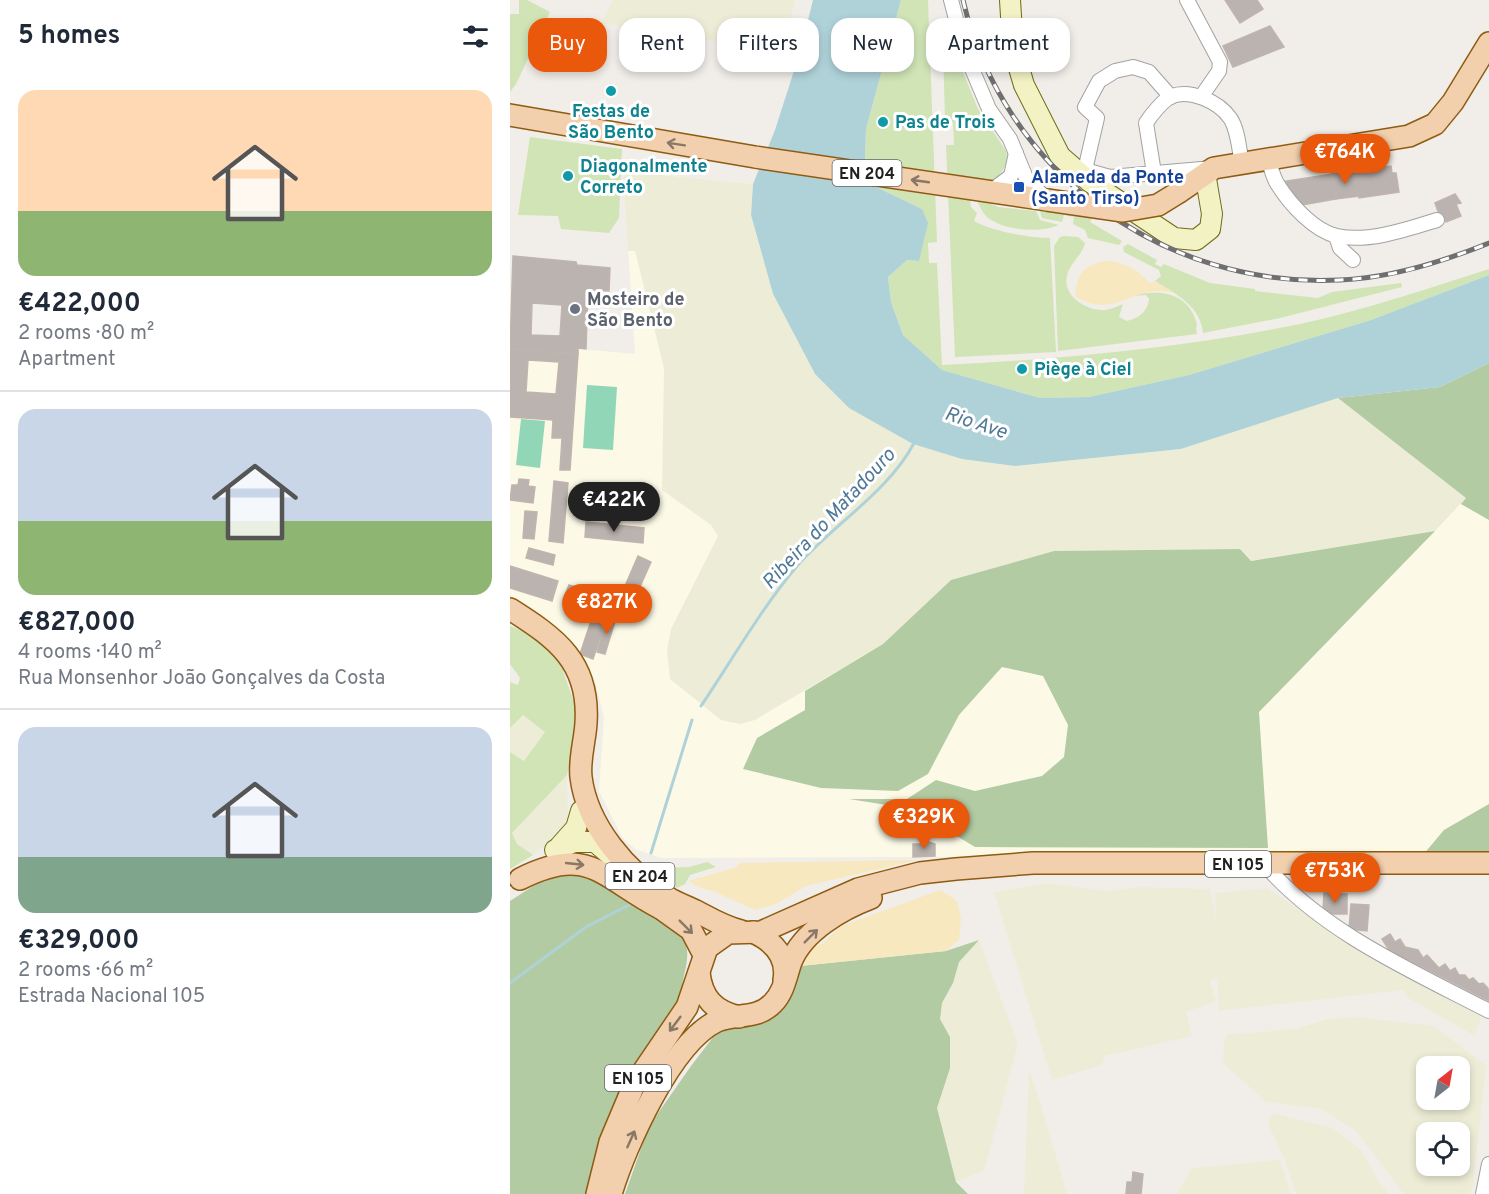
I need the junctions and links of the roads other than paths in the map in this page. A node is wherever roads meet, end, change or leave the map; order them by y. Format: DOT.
graph roads {
  1 [pos="951,0"];
  2 [pos="1010,0"];
  3 [pos="1187,0"];
  4 [pos="1489,43"];
  5 [pos="1170,97"];
  6 [pos="1201,97"];
  7 [pos="514,117"];
  8 [pos="1016,153"];
  9 [pos="1268,159"];
  10 [pos="1242,163"];
  11 [pos="1076,167"];
  12 [pos="1209,170"];
  13 [pos="1170,171"];
  14 [pos="1154,173"];
  15 [pos="1104,183"];
  16 [pos="985,190"];
  17 [pos="1179,192"];
  18 [pos="1047,200"];
  19 [pos="1210,204"];
  20 [pos="1437,220"];
  21 [pos="1336,236"];
  22 [pos="1353,260"];
  23 [pos="510,609"];
  24 [pos="581,778"];
  25 [pos="581,811"];
  26 [pos="595,842"];
  27 [pos="555,850"];
  28 [pos="1489,863"];
  29 [pos="1264,864"];
  30 [pos="988,866"];
  31 [pos="515,883"];
  32 [pos="663,902"];
  33 [pos="747,931"];
  34 [pos="701,963"];
  35 [pos="783,986"];
  36 [pos="1489,1011"];
  37 [pos="739,1017"];
  38 [pos="1489,1164"];
  39 [pos="597,1194"];
  40 [pos="611,1194"];
  41 [pos="1483,1194"];
  1 -- 8 [label="street"];
  2 -- 11 [label="street"];
  3 -- 6 [label="street"];
  4 -- 9 [label="main road, EN 204"];
  5 -- 6 [label="street"];
  5 -- 11 [label="street"];
  5 -- 14 [label="street"];
  6 -- 10 [label="street"];
  16 -- 7 [label="main road, EN 204, one-way"];
  8 -- 16 [label="street"];
  8 -- 18 [label="street"];
  9 -- 10 [label="main road, EN 204"];
  9 -- 21 [label="street"];
  10 -- 12 [label="main road, EN 204"];
  11 -- 15 [label="street"];
  12 -- 13 [label="street"];
  12 -- 17 [label="main road, EN 204"];
  12 -- 19 [label="street"];
  13 -- 14 [label="street"];
  13 -- 17 [label="street"];
  14 -- 15 [label="street"];
  15 -- 19 [label="street"];
  16 -- 18 [label="main road, EN 204"];
  17 -- 18 [label="main road, EN 204, bridge"];
  17 -- 19 [label="street"];
  20 -- 21 [label="street"];
  21 -- 22 [label="street"];
  23 -- 24 [label="main road, EN 204"];
  24 -- 25 [label="main road, EN 204"];
  24 -- 32 [label="main road, EN 204"];
  25 -- 26 [label="main road, EN 204"];
  25 -- 27 [label="street"];
  26 -- 27 [label="street"];
  26 -- 32 [label="main road, EN 204"];
  27 -- 31 [label="street"];
  28 -- 29 [label="main road, EN 105"];
  29 -- 30 [label="main road, EN 105"];
  29 -- 36 [label="street"];
  30 -- 33 [label="main road, EN 105"];
  35 -- 30 [label="main road, EN 105, one-way"];
  31 -- 32 [label="main road, one-way"];
  32 -- 33 [label="main road, EN 204"];
  32 -- 34 [label="main road, EN 204, one-way"];
  33 -- 34 [label="main road, EN 105"];
  33 -- 35 [label="main road"];
  34 -- 37 [label="main road"];
  34 -- 39 [label="main road, EN 105, one-way"];
  35 -- 37 [label="main road, EN 105"];
  40 -- 37 [label="main road, EN 105, one-way"];
  38 -- 41 [label="street"];
}
